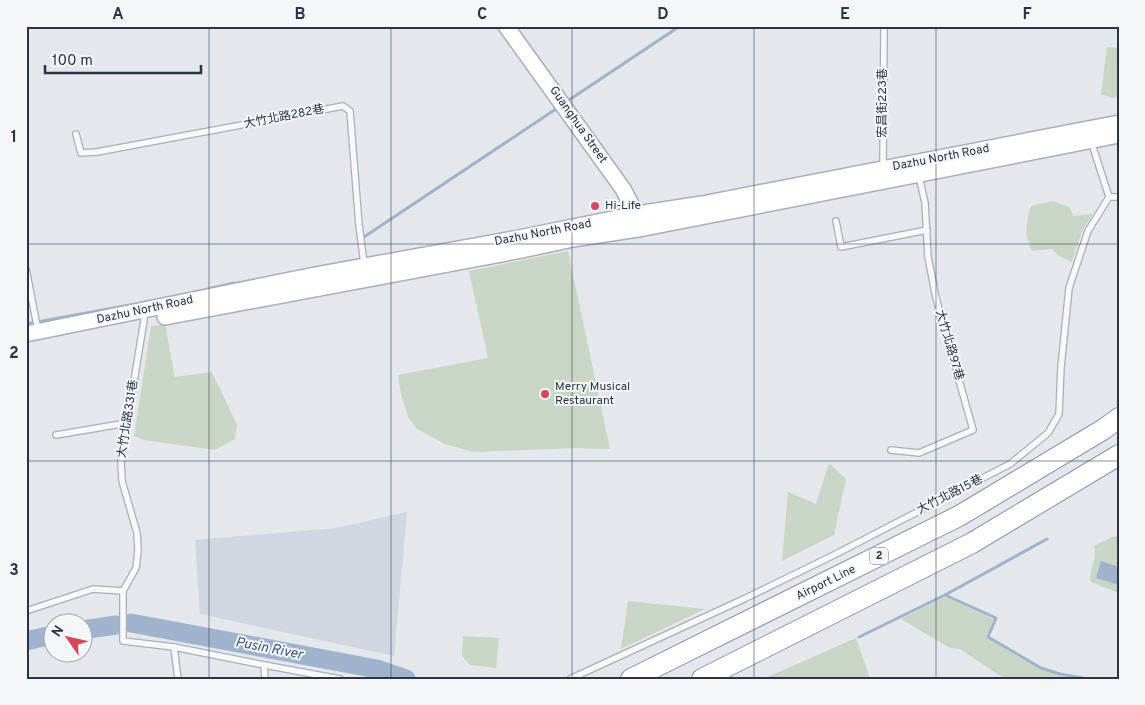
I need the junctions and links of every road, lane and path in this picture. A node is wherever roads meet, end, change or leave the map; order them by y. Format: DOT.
graph roads {
  1 [pos="506,26"];
  2 [pos="884,26"];
  3 [pos="1115,120"];
  4 [pos="76,134"];
  5 [pos="1090,135"];
  6 [pos="1119,135"];
  7 [pos="918,174"];
  8 [pos="884,175"];
  9 [pos="1109,197"];
  10 [pos="1119,197"];
  11 [pos="637,214"];
  12 [pos="836,221"];
  13 [pos="644,228"];
  14 [pos="927,230"];
  15 [pos="364,267"];
  16 [pos="26,269"];
  17 [pos="29,301"];
  18 [pos="144,316"];
  19 [pos="32,333"];
  20 [pos="26,343"];
  21 [pos="1119,418"];
  22 [pos="127,423"];
  23 [pos="56,435"];
  24 [pos="891,450"];
  25 [pos="1119,455"];
  26 [pos="123,591"];
  27 [pos="26,611"];
  28 [pos="174,646"];
  29 [pos="264,665"];
  30 [pos="178,679"];
  31 [pos="265,679"];
  32 [pos="340,679"];
  33 [pos="570,679"];
  34 [pos="631,679"];
  35 [pos="702,679"];
  1 -- 11 [label="street, Guanghua Street"];
  2 -- 8 [label="lane, 宏昌街223巷"];
  3 -- 5 [label="street, Dazhu North Road"];
  4 -- 15 [label="lane, 大竹北路282巷"];
  5 -- 6 [label="street, Dazhu North Road"];
  5 -- 7 [label="street, Dazhu North Road"];
  5 -- 8 [label="street, Dazhu North Road"];
  5 -- 9 [label="lane"];
  7 -- 8 [label="street, Dazhu North Road"];
  7 -- 14 [label="lane, 大竹北路97巷"];
  8 -- 11 [label="street, Dazhu North Road"];
  8 -- 13 [label="street, Dazhu North Road"];
  9 -- 10 [label="lane"];
  9 -- 33 [label="lane, 大竹北路15巷"];
  11 -- 13 [label="street, Guanghua Street"];
  11 -- 15 [label="street, Dazhu North Road"];
  12 -- 14 [label="lane"];
  13 -- 18 [label="street, Dazhu North Road"];
  14 -- 24 [label="lane, 大竹北路97巷"];
  15 -- 18 [label="street, Dazhu North Road"];
  16 -- 17 [label="lane"];
  17 -- 19 [label="lane"];
  18 -- 19 [label="street, Dazhu North Road"];
  18 -- 20 [label="street, Dazhu North Road"];
  18 -- 22 [label="lane, 大竹北路331巷"];
  21 -- 34 [label="highway, Airport Line / 2"];
  22 -- 23 [label="lane"];
  22 -- 26 [label="lane, 大竹北路331巷"];
  25 -- 35 [label="highway"];
  26 -- 27 [label="lane"];
  26 -- 28 [label="lane, 大竹北路331巷"];
  28 -- 29 [label="lane"];
  28 -- 30 [label="lane"];
  29 -- 31 [label="lane"];
  29 -- 32 [label="lane"];
}
